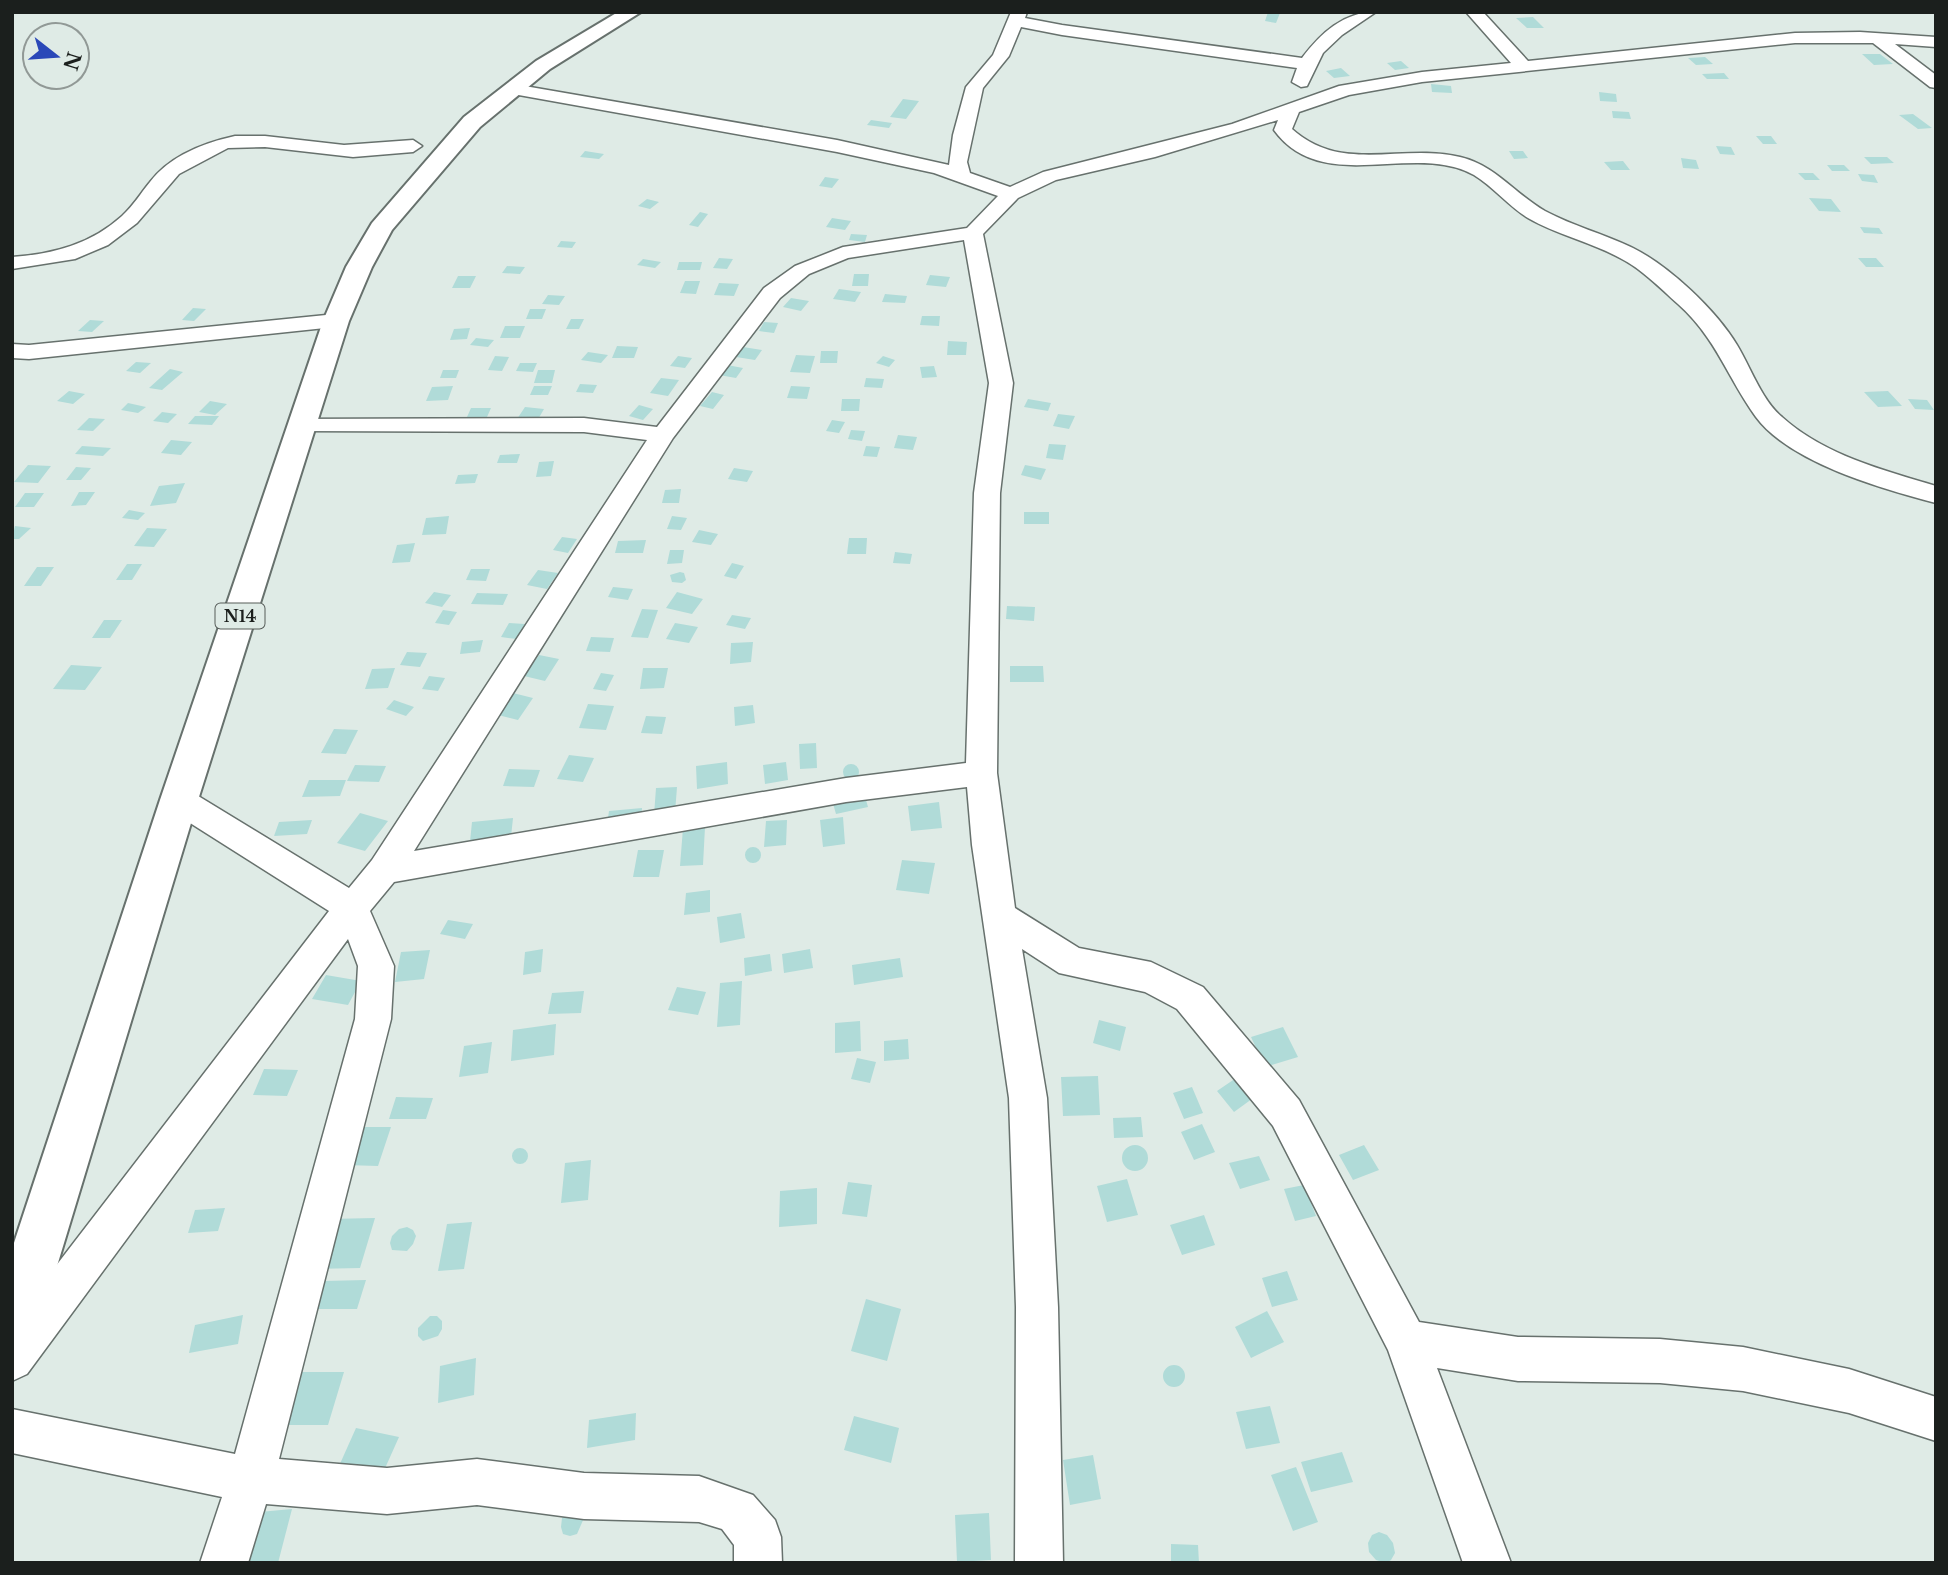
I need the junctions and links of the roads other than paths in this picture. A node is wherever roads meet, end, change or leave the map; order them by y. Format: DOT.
graph roads {
  1 [pos="632,12"];
  2 [pos="1368,12"];
  3 [pos="1474,12"];
  4 [pos="1018,17"];
  5 [pos="1838,21"];
  6 [pos="1868,38"];
  7 [pos="1936,42"];
  8 [pos="1308,64"];
  9 [pos="1524,66"];
  10 [pos="1936,83"];
  11 [pos="513,89"];
  12 [pos="1294,109"];
  13 [pos="413,146"];
  14 [pos="961,176"];
  15 [pos="1011,194"];
  16 [pos="973,233"];
  17 [pos="12,262"];
  18 [pos="336,321"];
  19 [pos="12,351"];
  20 [pos="303,424"];
  21 [pos="663,435"];
  22 [pos="1936,495"];
  23 [pos="981,773"];
  24 [pos="179,800"];
  25 [pos="384,870"];
  26 [pos="352,908"];
  27 [pos="999,916"];
  28 [pos="12,1329"];
  29 [pos="1406,1341"];
  30 [pos="12,1359"];
  31 [pos="1936,1419"];
  32 [pos="12,1431"];
  33 [pos="251,1480"];
  34 [pos="225,1563"];
  35 [pos="758,1563"];
  36 [pos="1039,1563"];
  37 [pos="1488,1563"];
  1 -- 11 [label="main road, N14"];
  2 -- 8 [label="street"];
  3 -- 9 [label="street"];
  4 -- 8 [label="street"];
  4 -- 14 [label="street"];
  5 -- 6 [label="street"];
  6 -- 7 [label="street"];
  6 -- 9 [label="street"];
  6 -- 10 [label="street"];
  8 -- 12 [label="street"];
  9 -- 12 [label="street"];
  11 -- 14 [label="street"];
  11 -- 18 [label="main road, N14"];
  12 -- 15 [label="street"];
  12 -- 22 [label="street"];
  13 -- 17 [label="street"];
  14 -- 15 [label="street"];
  15 -- 16 [label="street"];
  16 -- 21 [label="street"];
  16 -- 23 [label="street"];
  18 -- 19 [label="street"];
  18 -- 20 [label="main road, N14"];
  20 -- 21 [label="street"];
  20 -- 24 [label="main road, N14"];
  21 -- 25 [label="street"];
  23 -- 25 [label="street"];
  23 -- 27 [label="street"];
  24 -- 26 [label="street"];
  24 -- 28 [label="main road, N14"];
  25 -- 26 [label="street"];
  26 -- 30 [label="street"];
  26 -- 33 [label="street"];
  27 -- 29 [label="street"];
  27 -- 36 [label="street"];
  29 -- 31 [label="street"];
  29 -- 37 [label="street"];
  32 -- 33 [label="street"];
  33 -- 34 [label="street"];
  33 -- 35 [label="street"];
}
